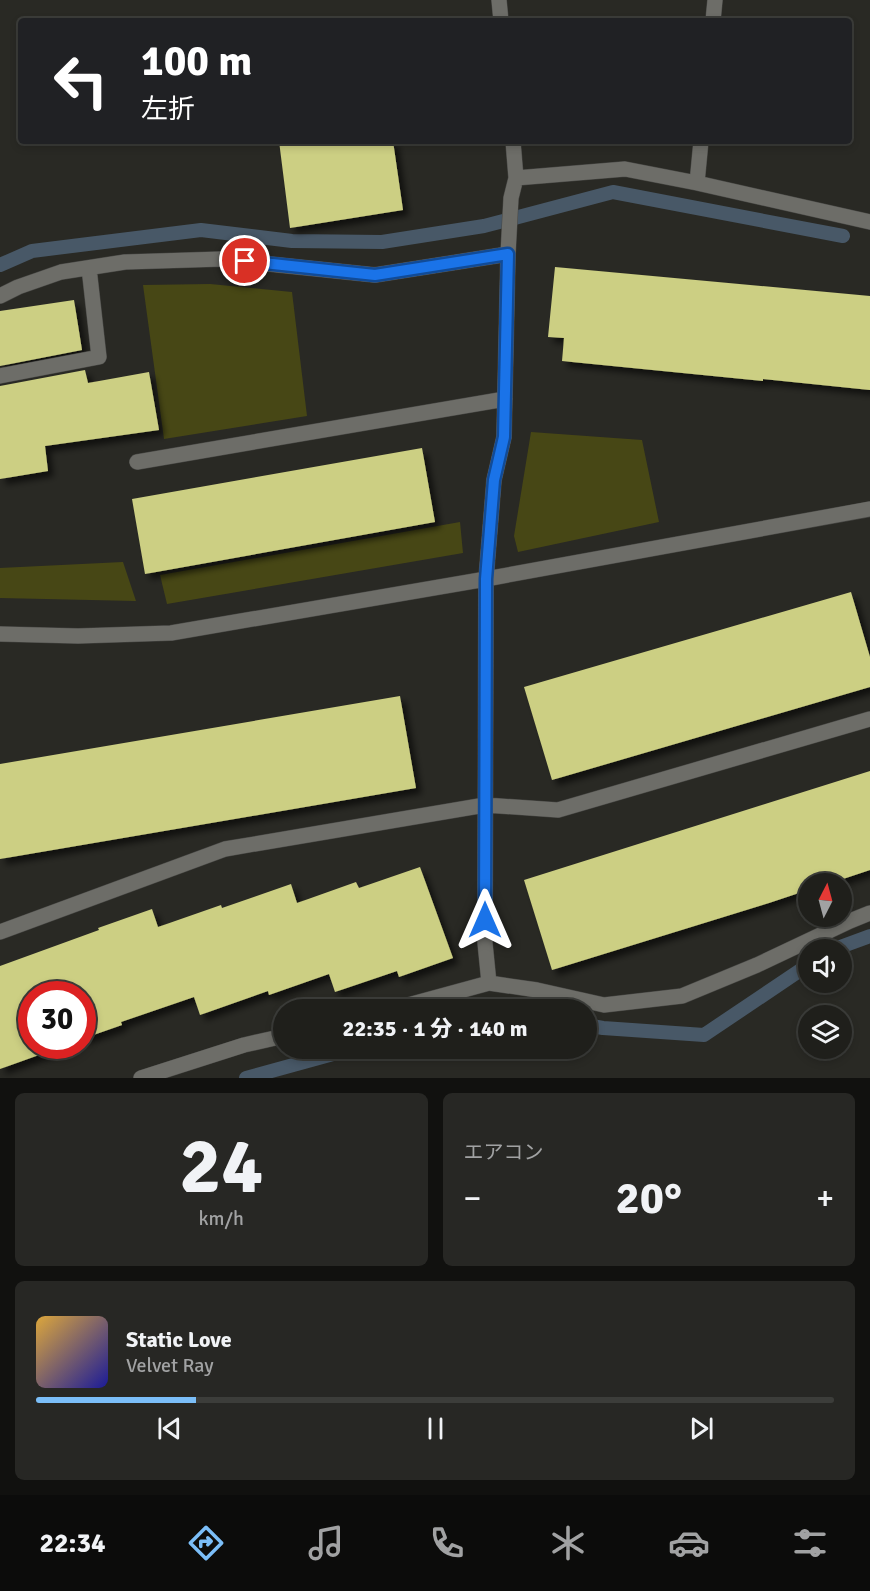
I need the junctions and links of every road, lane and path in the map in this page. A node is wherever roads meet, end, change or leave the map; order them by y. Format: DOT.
graph roads {
  1 [pos="500,0"];
  2 [pos="715,0"];
  3 [pos="501,18"];
  4 [pos="712,18"];
  5 [pos="513,144"];
  6 [pos="701,144"];
  7 [pos="516,178"];
  8 [pos="697,183"];
  9 [pos="870,222"];
  10 [pos="508,254"];
  11 [pos="89,268"];
  12 [pos="0,296"];
  13 [pos="0,376"];
  14 [pos="505,399"];
  15 [pos="137,462"];
  16 [pos="870,509"];
  17 [pos="486,579"];
  18 [pos="0,634"];
  19 [pos="870,719"];
  20 [pos="485,805"];
  21 [pos="870,914"];
  22 [pos="0,932"];
  23 [pos="489,983"];
  24 [pos="430,999"];
  25 [pos="273,1038"];
  26 [pos="141,1078"];
  1 -- 3 [label="street"];
  2 -- 4 [label="street"];
  5 -- 7 [label="street"];
  6 -- 8 [label="street"];
  7 -- 8 [label="street"];
  7 -- 10 [label="street"];
  8 -- 9 [label="street"];
  10 -- 11 [label="street"];
  10 -- 14 [label="street"];
  11 -- 12 [label="street"];
  11 -- 13 [label="street"];
  14 -- 15 [label="street"];
  14 -- 17 [label="street"];
  16 -- 17 [label="street"];
  17 -- 18 [label="street"];
  17 -- 20 [label="street"];
  19 -- 20 [label="street"];
  20 -- 22 [label="street"];
  20 -- 23 [label="street"];
  21 -- 23 [label="street"];
  23 -- 24 [label="street"];
  25 -- 26 [label="street"];
}
